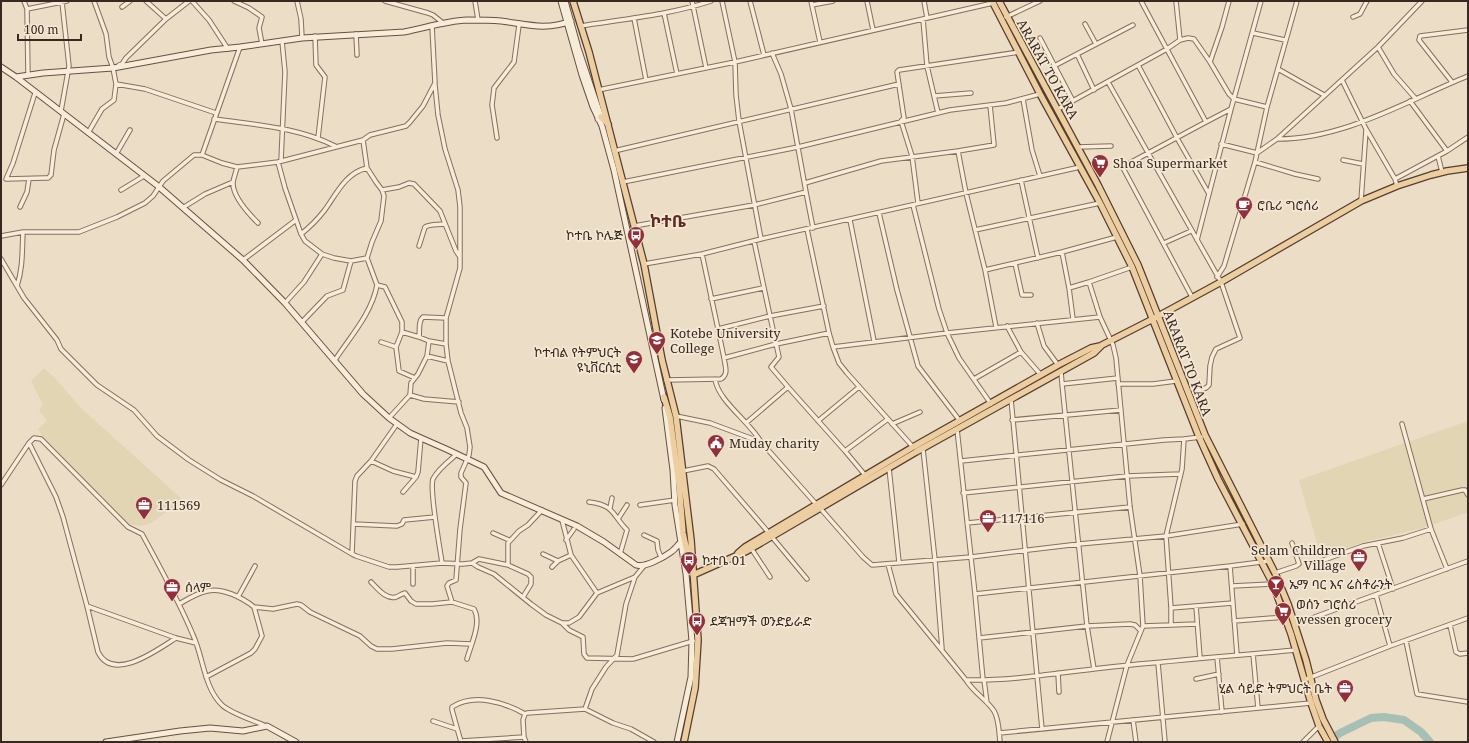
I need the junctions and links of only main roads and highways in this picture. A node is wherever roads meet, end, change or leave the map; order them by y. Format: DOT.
graph roads {
  1 [pos="573,1"];
  2 [pos="995,2"];
  3 [pos="1004,18"];
  4 [pos="599,118"];
  5 [pos="608,124"];
  6 [pos="1468,168"];
  7 [pos="1156,318"];
  8 [pos="1059,368"];
  9 [pos="664,397"];
  10 [pos="901,458"];
  11 [pos="1224,476"];
  12 [pos="1218,479"];
  13 [pos="818,506"];
  14 [pos="770,535"];
  15 [pos="736,556"];
  16 [pos="693,572"];
  17 [pos="1307,678"];
  18 [pos="1320,722"];
  19 [pos="1326,733"];
  20 [pos="684,742"];
  21 [pos="1328,742"];
  22 [pos="1335,742"];
  1 -- 5 [label="main road"];
  2 -- 3 [label="main road, ARARAT TO KARA"];
  3 -- 7 [label="main road, ARARAT TO KARA"];
  3 -- 7 [label="main road, ARARAT TO KARA"];
  4 -- 5 [label="main road"];
  5 -- 16 [label="main road"];
  6 -- 7 [label="main road"];
  7 -- 8 [label="main road"];
  7 -- 11 [label="main road, ARARAT TO KARA"];
  7 -- 12 [label="main road, ARARAT TO KARA"];
  8 -- 10 [label="main road"];
  8 -- 10 [label="main road"];
  9 -- 16 [label="main road"];
  10 -- 13 [label="main road"];
  10 -- 13 [label="main road"];
  11 -- 12 [label="main road"];
  11 -- 17 [label="main road, ARARAT TO KARA"];
  12 -- 17 [label="main road, ARARAT TO KARA"];
  13 -- 14 [label="main road"];
  14 -- 15 [label="main road"];
  14 -- 15 [label="main road"];
  15 -- 16 [label="main road"];
  16 -- 20 [label="main road"];
  17 -- 18 [label="main road, ARARAT TO KARA"];
  17 -- 18 [label="main road, ARARAT TO KARA"];
  18 -- 19 [label="main road, ARARAT TO KARA"];
  19 -- 21 [label="main road, ARARAT TO KARA"];
  19 -- 22 [label="main road, ARARAT TO KARA"];
}
